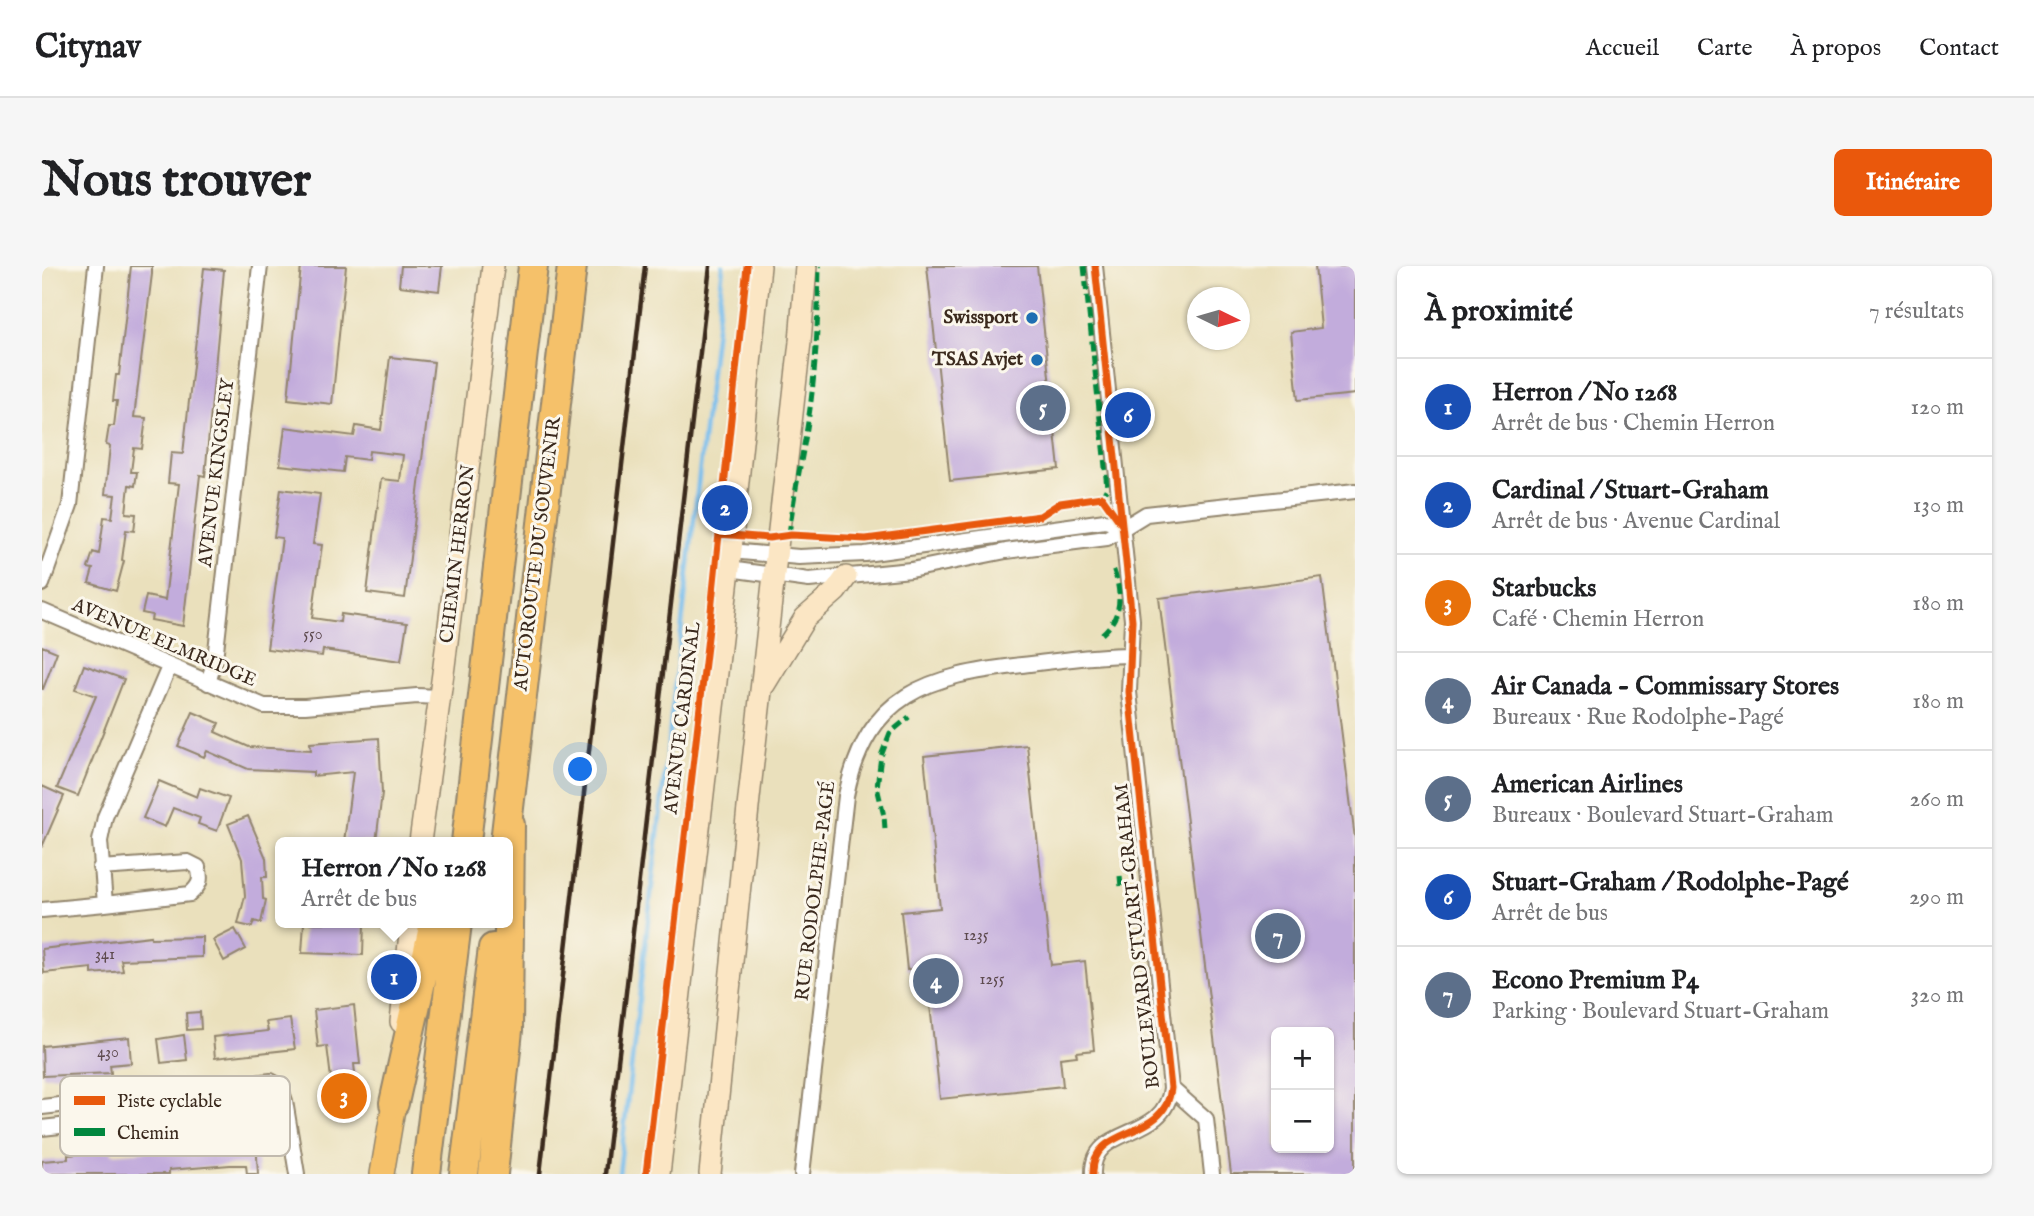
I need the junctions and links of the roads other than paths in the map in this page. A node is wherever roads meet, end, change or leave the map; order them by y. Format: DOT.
graph roads {
  1 [pos="96,266"];
  2 [pos="260,266"];
  3 [pos="493,266"];
  4 [pos="533,266"];
  5 [pos="572,266"];
  6 [pos="760,266"];
  7 [pos="806,266"];
  8 [pos="1095,266"];
  9 [pos="1355,491"];
  10 [pos="1124,526"];
  11 [pos="729,560"];
  12 [pos="775,565"];
  13 [pos="846,577"];
  14 [pos="42,584"];
  15 [pos="42,611"];
  16 [pos="1129,655"];
  17 [pos="169,667"];
  18 [pos="208,683"];
  19 [pos="761,690"];
  20 [pos="439,697"];
  21 [pos="510,797"];
  22 [pos="465,834"];
  23 [pos="421,837"];
  24 [pos="506,837"];
  25 [pos="510,837"];
  26 [pos="100,867"];
  27 [pos="105,904"];
  28 [pos="42,911"];
  29 [pos="411,928"];
  30 [pos="433,928"];
  31 [pos="456,928"];
  32 [pos="495,928"];
  33 [pos="509,928"];
  34 [pos="1171,1088"];
  35 [pos="394,1103"];
  36 [pos="60,1105"];
  37 [pos="42,1107"];
  38 [pos="60,1126"];
  39 [pos="42,1128"];
  40 [pos="290,1129"];
  41 [pos="298,1174"];
  42 [pos="382,1174"];
  43 [pos="426,1174"];
  44 [pos="464,1174"];
  45 [pos="492,1174"];
  46 [pos="659,1174"];
  47 [pos="710,1174"];
  48 [pos="802,1174"];
  49 [pos="1093,1174"];
  50 [pos="1212,1174"];
  1 -- 14 [label="street"];
  2 -- 18 [label="street, AVENUE KINGSLEY"];
  3 -- 20 [label="main road, CHEMIN HERRON"];
  4 -- 22 [label="highway, AUTOROUTE DU SOUVENIR"];
  5 -- 21 [label="highway, AUTOROUTE DU SOUVENIR"];
  6 -- 11 [label="main road, AVENUE CARDINAL"];
  7 -- 12 [label="main road"];
  8 -- 10 [label="street"];
  9 -- 10 [label="street"];
  10 -- 12 [label="street"];
  10 -- 13 [label="street"];
  10 -- 16 [label="street"];
  11 -- 12 [label="street"];
  11 -- 46 [label="main road, AVENUE CARDINAL"];
  12 -- 13 [label="street"];
  12 -- 19 [label="main road"];
  13 -- 19 [label="main road"];
  15 -- 17 [label="street, AVENUE ELMRIDGE"];
  16 -- 34 [label="street, BOULEVARD STUART-GRAHAM"];
  16 -- 48 [label="street, RUE RODOLPHE-PAGÉ"];
  17 -- 18 [label="street, AVENUE ELMRIDGE"];
  17 -- 26 [label="street"];
  18 -- 20 [label="street, AVENUE ELMRIDGE"];
  19 -- 47 [label="main road"];
  20 -- 23 [label="main road, CHEMIN HERRON"];
  21 -- 24 [label="highway, AUTOROUTE DU SOUVENIR"];
  21 -- 25 [label="highway"];
  26 -- 27 [label="street"];
  26 -- 27 [label="street"];
  27 -- 28 [label="street"];
  29 -- 35 [label="main road"];
  30 -- 35 [label="highway"];
  31 -- 43 [label="highway"];
  32 -- 44 [label="highway"];
  33 -- 45 [label="highway"];
  34 -- 49 [label="street, BOULEVARD STUART-GRAHAM"];
  34 -- 50 [label="street"];
  35 -- 42 [label="main road"];
  36 -- 37 [label="street"];
  38 -- 39 [label="street"];
  40 -- 41 [label="street"];
}
